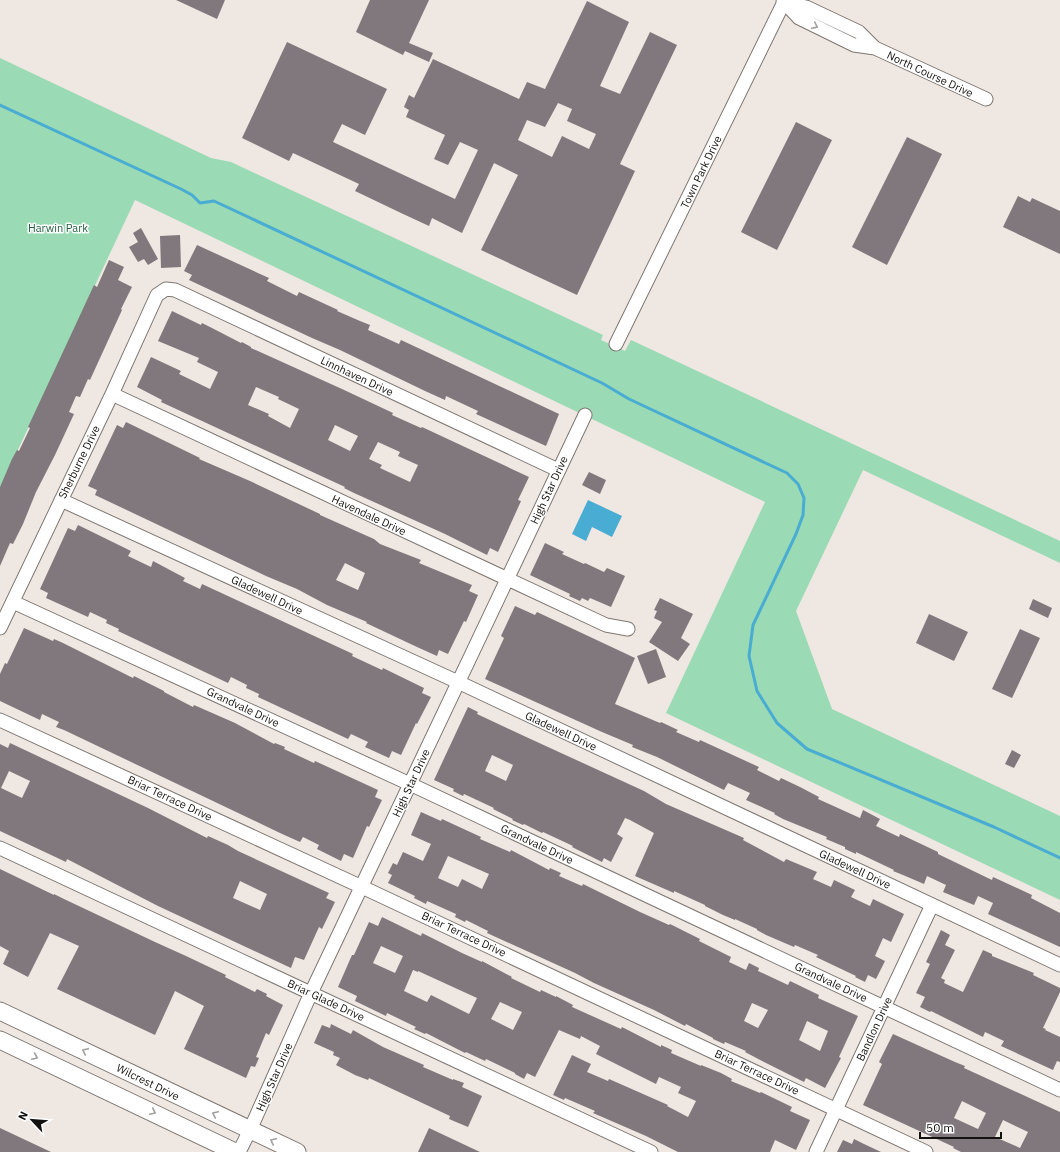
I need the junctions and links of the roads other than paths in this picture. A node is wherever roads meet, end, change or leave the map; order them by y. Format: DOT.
graph roads {
  1 [pos="783,1"];
  2 [pos="986,99"];
  3 [pos="157,295"];
  4 [pos="616,344"];
  5 [pos="112,394"];
  6 [pos="584,414"];
  7 [pos="558,470"];
  8 [pos="61,500"];
  9 [pos="506,579"];
  10 [pos="13,602"];
  11 [pos="0,628"];
  12 [pos="628,629"];
  13 [pos="458,682"];
  14 [pos="0,720"];
  15 [pos="410,784"];
  16 [pos="0,848"];
  17 [pos="362,887"];
  18 [pos="932,905"];
  19 [pos="1060,965"];
  20 [pos="311,993"];
  21 [pos="884,1007"];
  22 [pos="0,1011"];
  23 [pos="0,1040"];
  24 [pos="114,1065"];
  25 [pos="103,1089"];
  26 [pos="1060,1090"];
  27 [pos="836,1110"];
  28 [pos="250,1130"];
  29 [pos="235,1152"];
  30 [pos="239,1152"];
  31 [pos="297,1152"];
  32 [pos="651,1152"];
  33 [pos="816,1152"];
  34 [pos="926,1152"];
  1 -- 2 [label="street, North Course Drive"];
  1 -- 4 [label="street, Town Park Drive"];
  3 -- 5 [label="street, Sherburne Drive"];
  3 -- 7 [label="street, Linnhaven Drive"];
  5 -- 8 [label="street, Sherburne Drive"];
  5 -- 9 [label="street, Havendale Drive"];
  6 -- 7 [label="street, High Star Drive"];
  7 -- 9 [label="street, High Star Drive"];
  8 -- 10 [label="street, Sherburne Drive"];
  8 -- 13 [label="street, Gladewell Drive"];
  9 -- 12 [label="street, Havendale Drive"];
  9 -- 13 [label="street, High Star Drive"];
  10 -- 11 [label="street, Sherburne Drive"];
  10 -- 15 [label="street, Grandvale Drive"];
  13 -- 15 [label="street, High Star Drive"];
  13 -- 18 [label="street, Gladewell Drive"];
  14 -- 17 [label="street, Briar Terrace Drive"];
  15 -- 17 [label="street, High Star Drive"];
  15 -- 21 [label="street, Grandvale Drive"];
  16 -- 20 [label="street, Briar Glade Drive"];
  17 -- 20 [label="street, High Star Drive"];
  17 -- 27 [label="street, Briar Terrace Drive"];
  18 -- 19 [label="street, Gladewell Drive"];
  18 -- 21 [label="street, Bandlon Drive"];
  20 -- 28 [label="street, High Star Drive"];
  20 -- 32 [label="street, Briar Glade Drive"];
  21 -- 26 [label="street, Grandvale Drive"];
  21 -- 27 [label="street, Bandlon Drive"];
  24 -- 22 [label="main road, Wilcrest Drive, one-way"];
  23 -- 25 [label="main road, one-way"];
  24 -- 25 [label="main road"];
  28 -- 24 [label="main road, Wilcrest Drive, one-way"];
  25 -- 29 [label="main road, one-way"];
  27 -- 33 [label="street, Bandlon Drive"];
  27 -- 34 [label="street, Briar Terrace Drive"];
  28 -- 30 [label="street, High Star Drive"];
  31 -- 28 [label="main road, Wilcrest Drive, one-way"];
}
